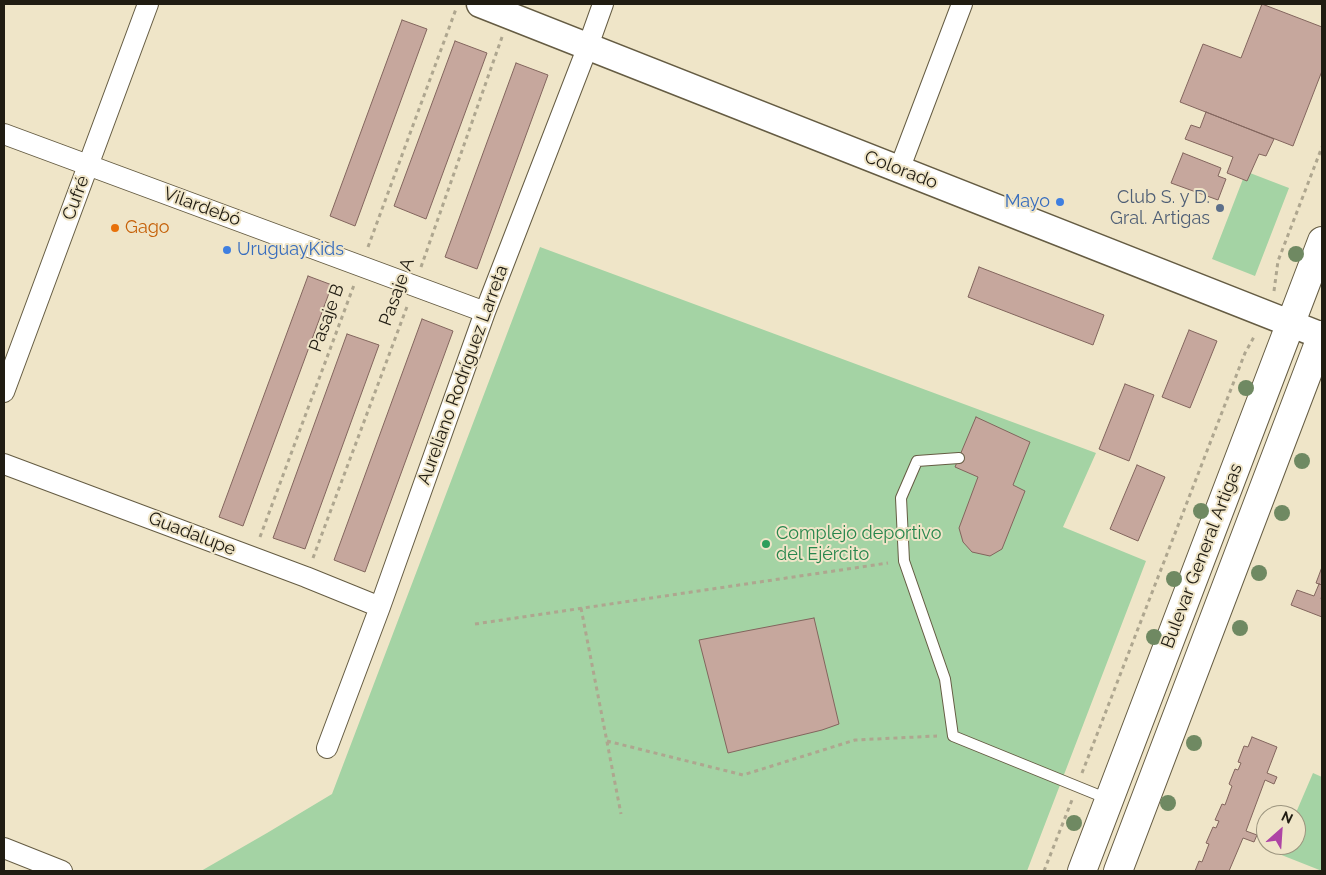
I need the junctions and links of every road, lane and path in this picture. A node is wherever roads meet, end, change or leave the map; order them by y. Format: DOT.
graph roads {
  1 [pos="148,4"];
  2 [pos="458,4"];
  3 [pos="480,4"];
  4 [pos="603,4"];
  5 [pos="962,4"];
  6 [pos="509,16"];
  7 [pos="588,46"];
  8 [pos="4,134"];
  9 [pos="1322,147"];
  10 [pos="88,165"];
  11 [pos="899,170"];
  12 [pos="1322,241"];
  13 [pos="361,266"];
  14 [pos="414,286"];
  15 [pos="485,312"];
  16 [pos="1279,319"];
  17 [pos="1322,336"];
  18 [pos="4,392"];
  19 [pos="959,458"];
  20 [pos="4,464"];
  21 [pos="252,557"];
  22 [pos="904,561"];
  23 [pos="306,577"];
  24 [pos="380,607"];
  25 [pos="581,608"];
  26 [pos="475,624"];
  27 [pos="954,736"];
  28 [pos="607,741"];
  29 [pos="327,748"];
  30 [pos="1078,786"];
  31 [pos="1109,799"];
  32 [pos="621,814"];
  33 [pos="4,848"];
  34 [pos="62,871"];
  35 [pos="1044,871"];
  36 [pos="1082,871"];
  37 [pos="1118,871"];
  1 -- 10 [label="street, Cufré"];
  2 -- 13 [label="path, Pasaje B"];
  3 -- 6 [label="street, Colorado"];
  4 -- 7 [label="street, Aureliano Rodríguez Larreta"];
  5 -- 11 [label="street"];
  6 -- 7 [label="street, Colorado"];
  6 -- 14 [label="path, Pasaje A"];
  7 -- 11 [label="street, Colorado"];
  7 -- 15 [label="street, Aureliano Rodríguez Larreta"];
  8 -- 10 [label="street, Vilardebó"];
  9 -- 16 [label="path"];
  10 -- 13 [label="street, Vilardebó"];
  10 -- 18 [label="street, Cufré"];
  11 -- 16 [label="street, Colorado"];
  12 -- 16 [label="main road, Bulevar General Artigas"];
  13 -- 14 [label="street, Vilardebó"];
  13 -- 21 [label="path, Pasaje B"];
  14 -- 15 [label="street, Vilardebó"];
  14 -- 23 [label="path, Pasaje A"];
  15 -- 24 [label="street, Aureliano Rodríguez Larreta"];
  16 -- 17 [label="street, Colorado"];
  16 -- 30 [label="path"];
  16 -- 31 [label="main road, Bulevar General Artigas"];
  17 -- 37 [label="main road, Bulevar General Artigas"];
  19 -- 22 [label="lane"];
  20 -- 21 [label="street, Guadalupe"];
  21 -- 23 [label="street, Guadalupe"];
  22 -- 25 [label="path"];
  22 -- 27 [label="lane"];
  23 -- 24 [label="street, Guadalupe"];
  24 -- 29 [label="street, Aureliano Rodríguez Larreta"];
  25 -- 26 [label="path"];
  25 -- 28 [label="path"];
  27 -- 28 [label="path"];
  27 -- 30 [label="lane"];
  28 -- 32 [label="path"];
  30 -- 31 [label="lane"];
  30 -- 35 [label="path"];
  31 -- 36 [label="main road, Bulevar General Artigas"];
  33 -- 34 [label="street"];
}
